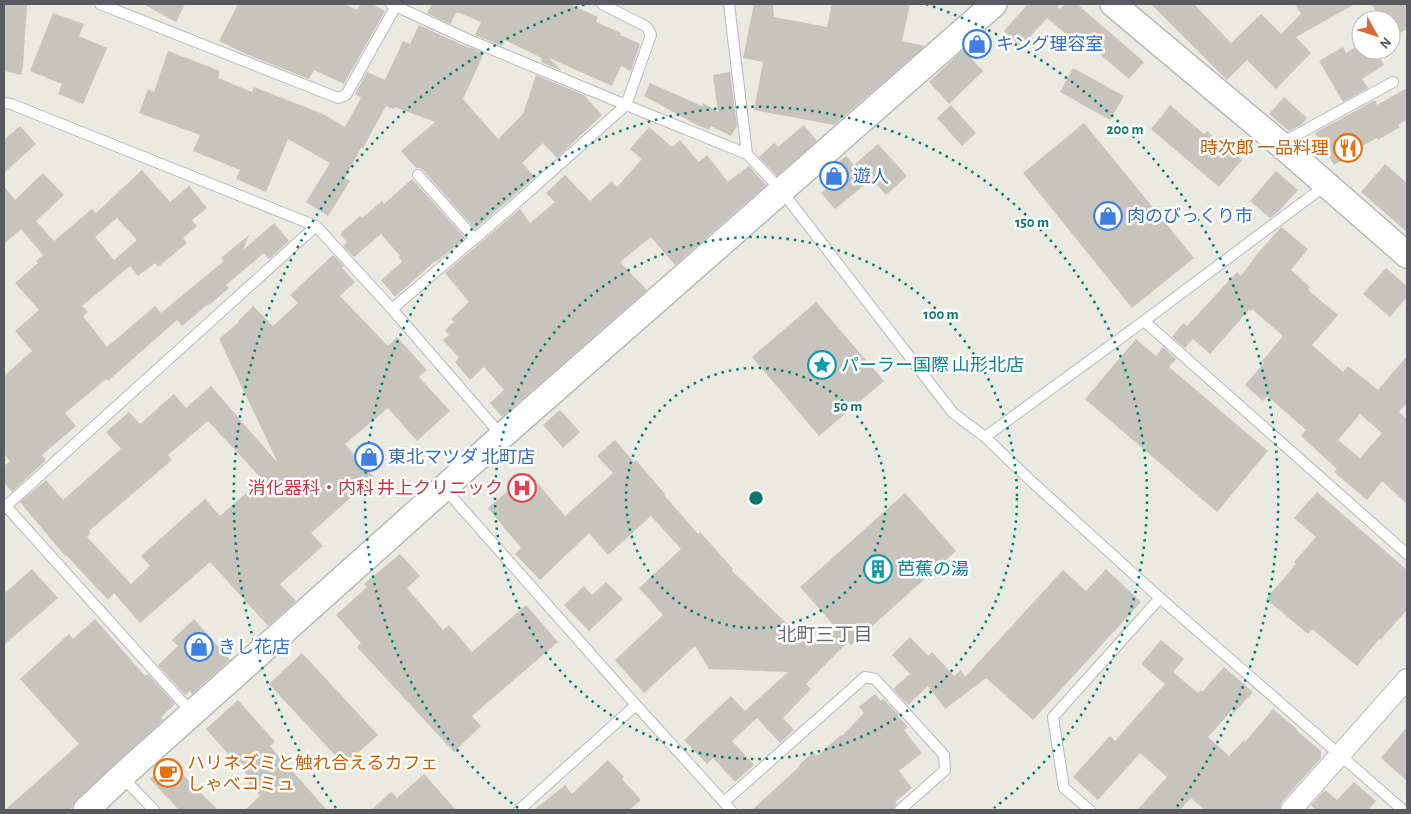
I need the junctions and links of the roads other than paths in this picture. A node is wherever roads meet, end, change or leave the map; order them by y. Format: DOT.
graph roads {
  1 [pos="100,4"];
  2 [pos="602,4"];
  3 [pos="729,4"];
  4 [pos="994,4"];
  5 [pos="1113,4"];
  6 [pos="394,5"];
  7 [pos="1393,82"];
  8 [pos="6,105"];
  9 [pos="626,105"];
  10 [pos="1280,144"];
  11 [pos="747,154"];
  12 [pos="418,175"];
  13 [pos="1326,185"];
  14 [pos="781,190"];
  15 [pos="316,226"];
  16 [pos="475,239"];
  17 [pos="1406,251"];
  18 [pos="392,309"];
  19 [pos="1144,321"];
  20 [pos="502,436"];
  21 [pos="985,437"];
  22 [pos="444,488"];
  23 [pos="4,506"];
  24 [pos="1407,554"];
  25 [pos="1160,598"];
  26 [pos="1407,679"];
  27 [pos="636,705"];
  28 [pos="192,713"];
  29 [pos="1340,755"];
  30 [pos="122,776"];
  31 [pos="728,806"];
  32 [pos="86,810"];
  33 [pos="154,810"];
  34 [pos="519,810"];
  35 [pos="900,810"];
  36 [pos="1090,810"];
  37 [pos="1291,810"];
  38 [pos="1403,810"];
  1 -- 6 [label="lane"];
  2 -- 9 [label="lane"];
  3 -- 11 [label="lane"];
  4 -- 14 [label="street"];
  5 -- 10 [label="street"];
  6 -- 9 [label="lane"];
  7 -- 10 [label="lane"];
  8 -- 15 [label="lane"];
  9 -- 11 [label="lane"];
  9 -- 16 [label="lane"];
  10 -- 13 [label="street"];
  11 -- 14 [label="lane"];
  12 -- 16 [label="lane"];
  13 -- 17 [label="street"];
  13 -- 19 [label="lane"];
  14 -- 20 [label="street"];
  14 -- 21 [label="lane"];
  15 -- 18 [label="lane"];
  15 -- 23 [label="lane"];
  16 -- 18 [label="lane"];
  18 -- 20 [label="lane"];
  19 -- 21 [label="lane"];
  19 -- 24 [label="lane"];
  20 -- 22 [label="street"];
  21 -- 25 [label="lane"];
  22 -- 27 [label="lane"];
  22 -- 28 [label="street"];
  23 -- 28 [label="lane"];
  25 -- 29 [label="lane"];
  25 -- 36 [label="lane"];
  26 -- 29 [label="street"];
  27 -- 31 [label="lane"];
  27 -- 34 [label="lane"];
  28 -- 30 [label="street"];
  29 -- 37 [label="street"];
  29 -- 38 [label="lane"];
  30 -- 32 [label="street"];
  30 -- 33 [label="lane"];
  31 -- 35 [label="lane"];
}
